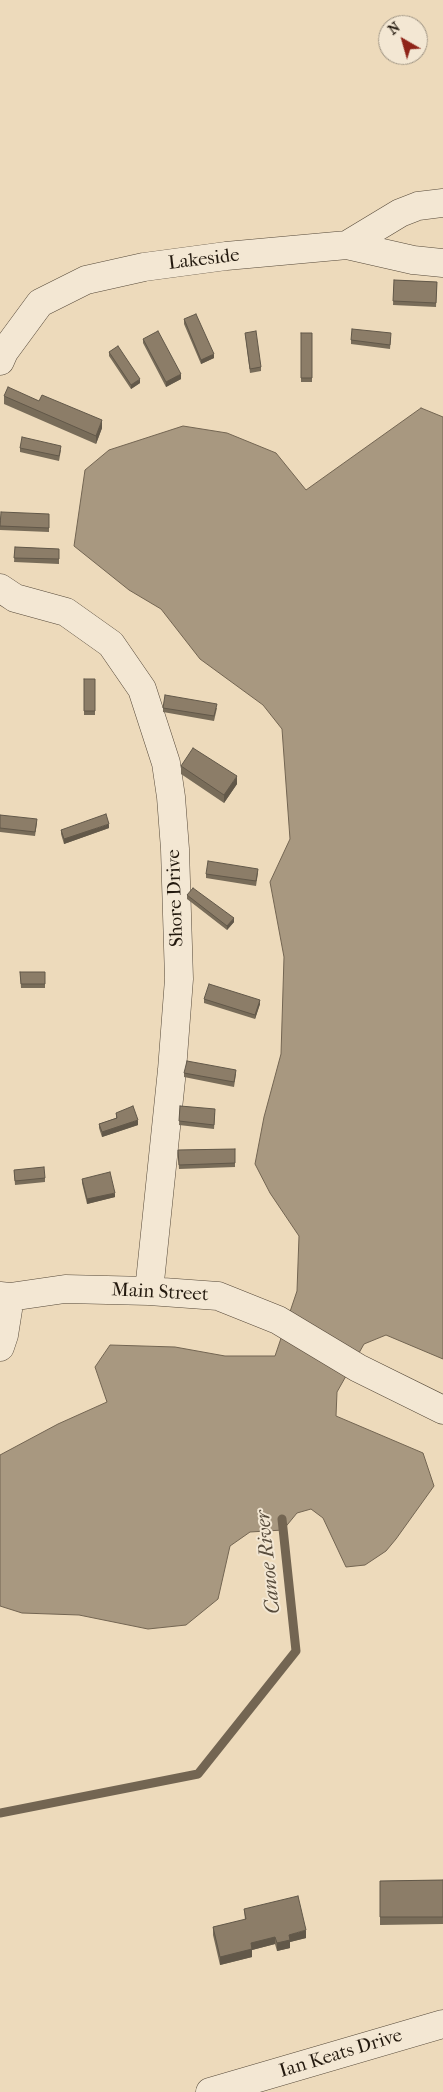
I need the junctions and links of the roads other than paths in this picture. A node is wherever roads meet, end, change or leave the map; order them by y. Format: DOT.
graph roads {
  1 [pos="443,203"];
  2 [pos="347,246"];
  3 [pos="443,263"];
  4 [pos="0,361"];
  5 [pos="0,588"];
  6 [pos="149,1291"];
  7 [pos="5,1296"];
  8 [pos="0,1347"];
  9 [pos="443,1410"];
  10 [pos="443,2024"];
  11 [pos="210,2092"];
  1 -- 2 [label="street"];
  2 -- 3 [label="street, Lakeside"];
  2 -- 4 [label="street, Lakeside"];
  5 -- 6 [label="street, Shore Drive"];
  6 -- 7 [label="street, Main Street"];
  6 -- 9 [label="street, Main Street"];
  7 -- 8 [label="street"];
  10 -- 11 [label="street, Ian Keats Drive"];
}
